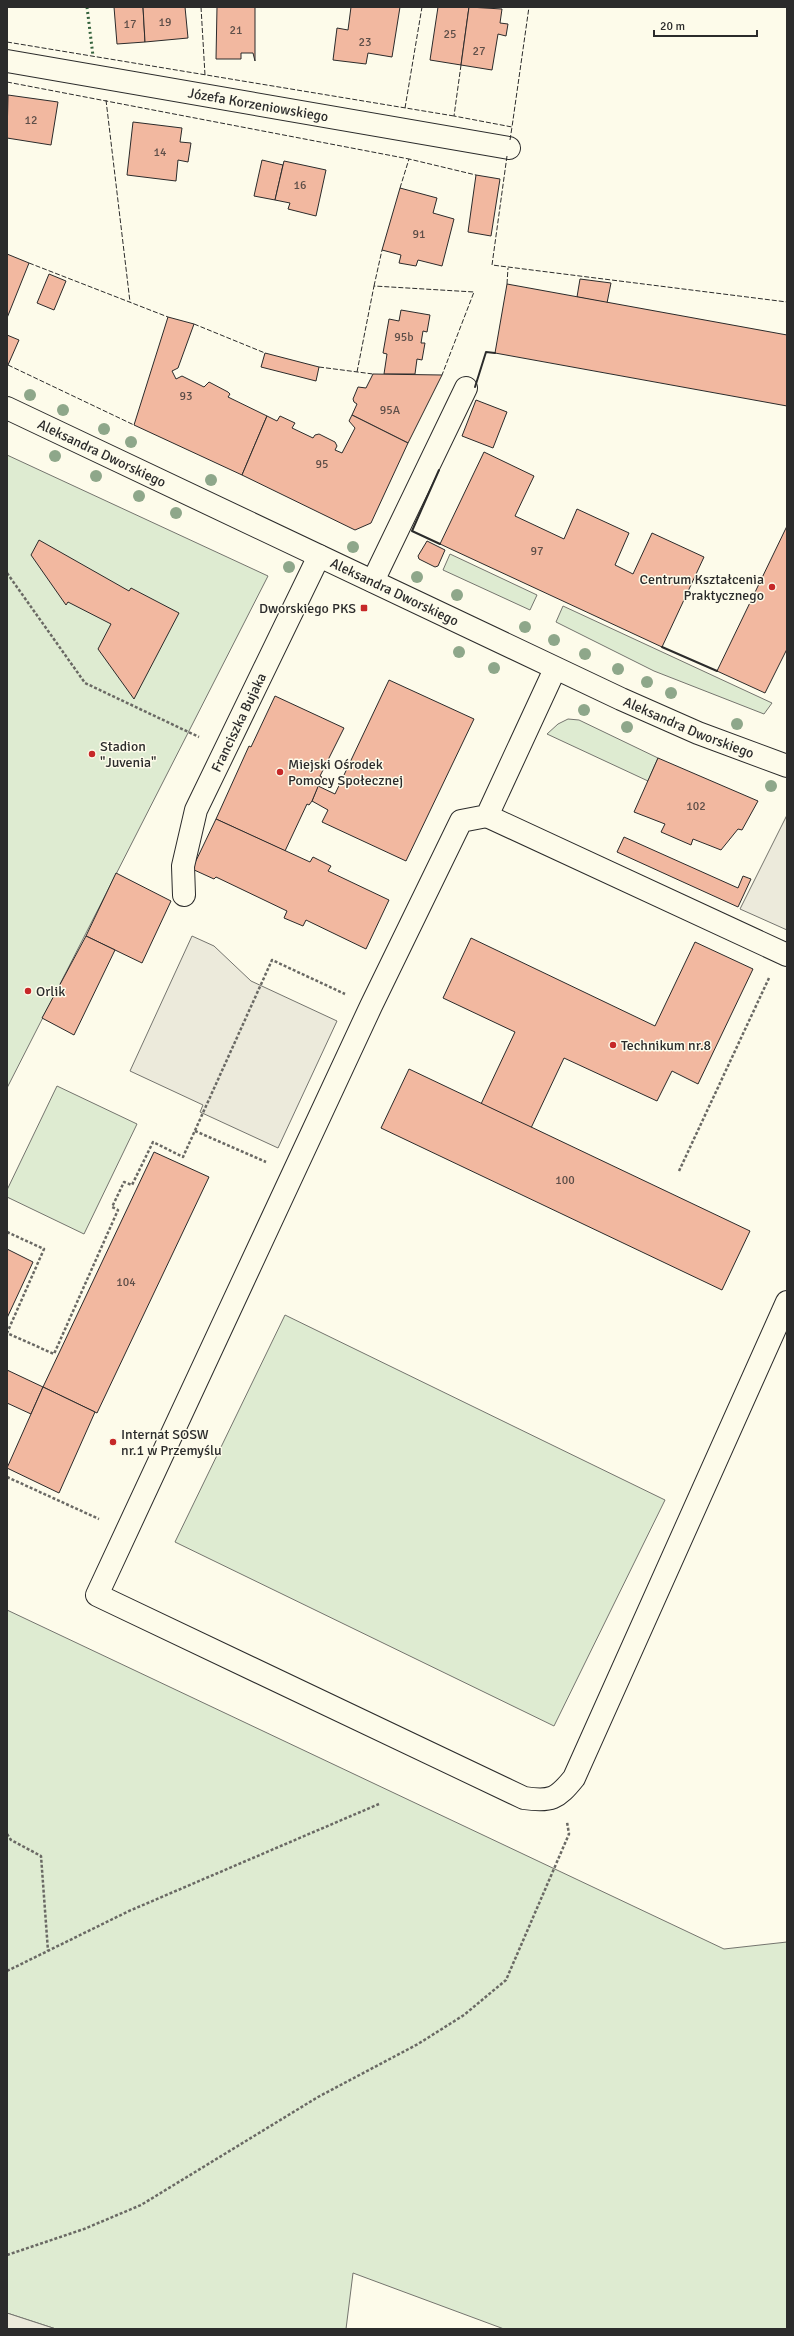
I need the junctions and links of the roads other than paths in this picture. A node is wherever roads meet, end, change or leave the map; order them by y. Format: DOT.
graph roads {
  1 [pos="7,61"];
  2 [pos="509,148"];
  3 [pos="466,388"];
  4 [pos="7,408"];
  5 [pos="318,556"];
  6 [pos="373,581"];
  7 [pos="555,669"];
  8 [pos="787,766"];
  9 [pos="487,816"];
  10 [pos="184,895"];
  11 [pos="784,954"];
  12 [pos="787,1302"];
  1 -- 2 [label="street, Józefa Korzeniowskiego"];
  3 -- 6 [label="street"];
  4 -- 5 [label="street, Aleksandra Dworskiego"];
  5 -- 6 [label="street, Aleksandra Dworskiego"];
  5 -- 10 [label="street, Franciszka Bujaka"];
  6 -- 7 [label="street, Aleksandra Dworskiego"];
  7 -- 8 [label="street, Aleksandra Dworskiego"];
  7 -- 9 [label="street"];
  9 -- 11 [label="street"];
  9 -- 12 [label="street"];
}
